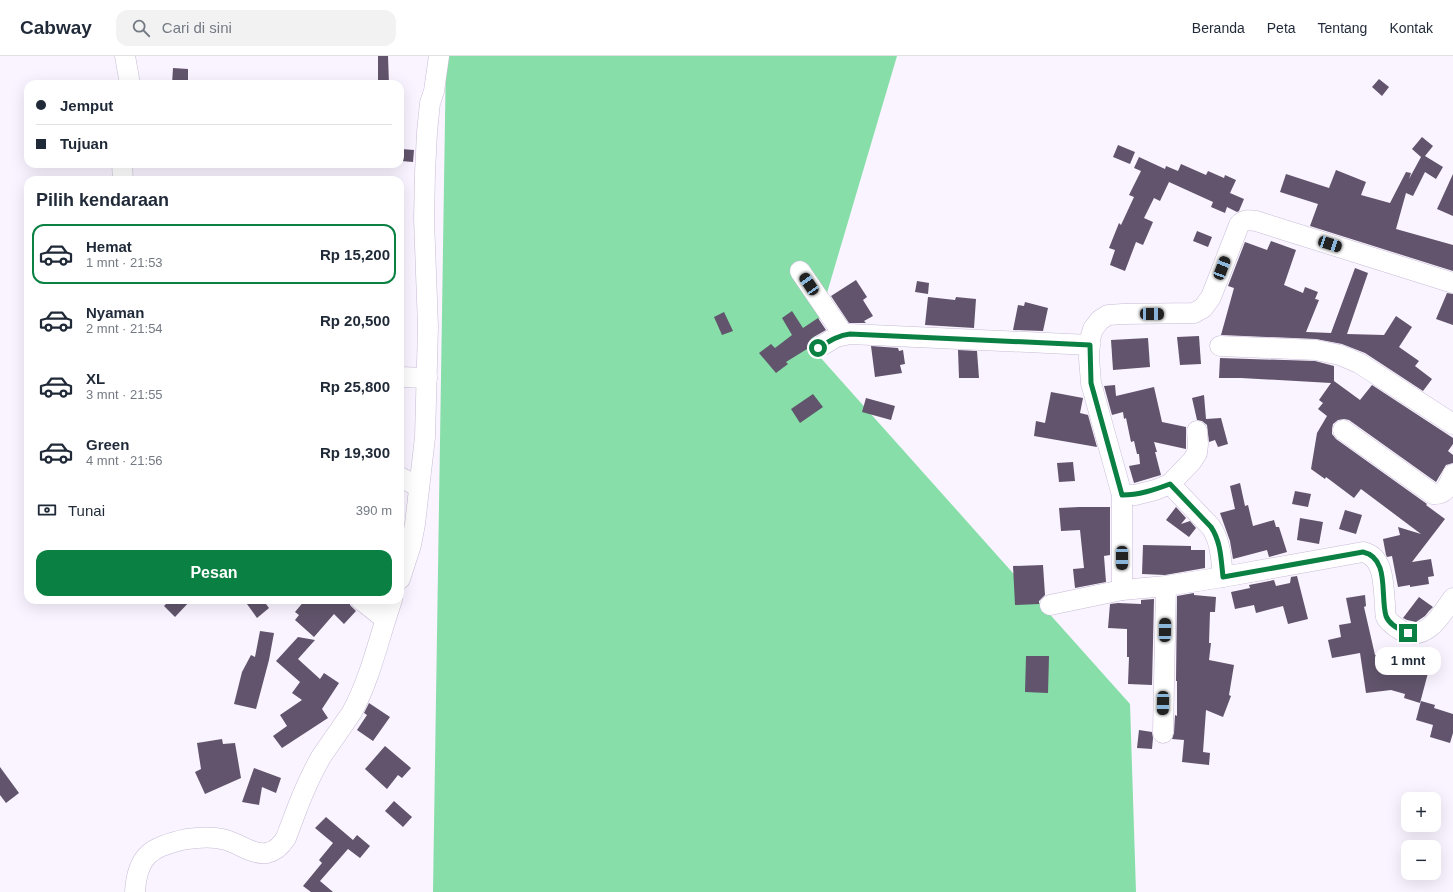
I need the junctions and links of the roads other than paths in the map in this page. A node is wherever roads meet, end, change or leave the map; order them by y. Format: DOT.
graph roads {
  1 [pos="125,56"];
  2 [pos="439,56"];
  3 [pos="129,80"];
  4 [pos="800,271"];
  5 [pos="1453,283"];
  6 [pos="843,334"];
  7 [pos="1090,345"];
  8 [pos="1220,346"];
  9 [pos="818,348"];
  10 [pos="404,377"];
  11 [pos="427,378"];
  12 [pos="1453,424"];
  13 [pos="1343,430"];
  14 [pos="1197,431"];
  15 [pos="1453,474"];
  16 [pos="404,479"];
  17 [pos="1170,484"];
  18 [pos="419,487"];
  19 [pos="1122,495"];
  20 [pos="404,567"];
  21 [pos="1223,577"];
  22 [pos="1166,586"];
  23 [pos="1122,590"];
  24 [pos="1453,598"];
  25 [pos="366,604"];
  26 [pos="391,604"];
  27 [pos="1050,605"];
  28 [pos="385,619"];
  29 [pos="1163,732"];
  30 [pos="135,892"];
  1 -- 3 [label="street"];
  2 -- 11 [label="street"];
  4 -- 6 [label="street"];
  5 -- 7 [label="street"];
  6 -- 7 [label="street"];
  6 -- 9 [label="street"];
  7 -- 19 [label="street"];
  8 -- 12 [label="street"];
  10 -- 11 [label="street"];
  11 -- 18 [label="street"];
  13 -- 15 [label="street"];
  14 -- 17 [label="street"];
  16 -- 18 [label="street"];
  17 -- 19 [label="street"];
  17 -- 21 [label="street"];
  18 -- 20 [label="street"];
  19 -- 23 [label="street"];
  21 -- 22 [label="street"];
  21 -- 24 [label="street"];
  22 -- 23 [label="street"];
  22 -- 29 [label="street"];
  23 -- 27 [label="street"];
  25 -- 28 [label="street"];
  26 -- 28 [label="street"];
  28 -- 30 [label="street"];
}
